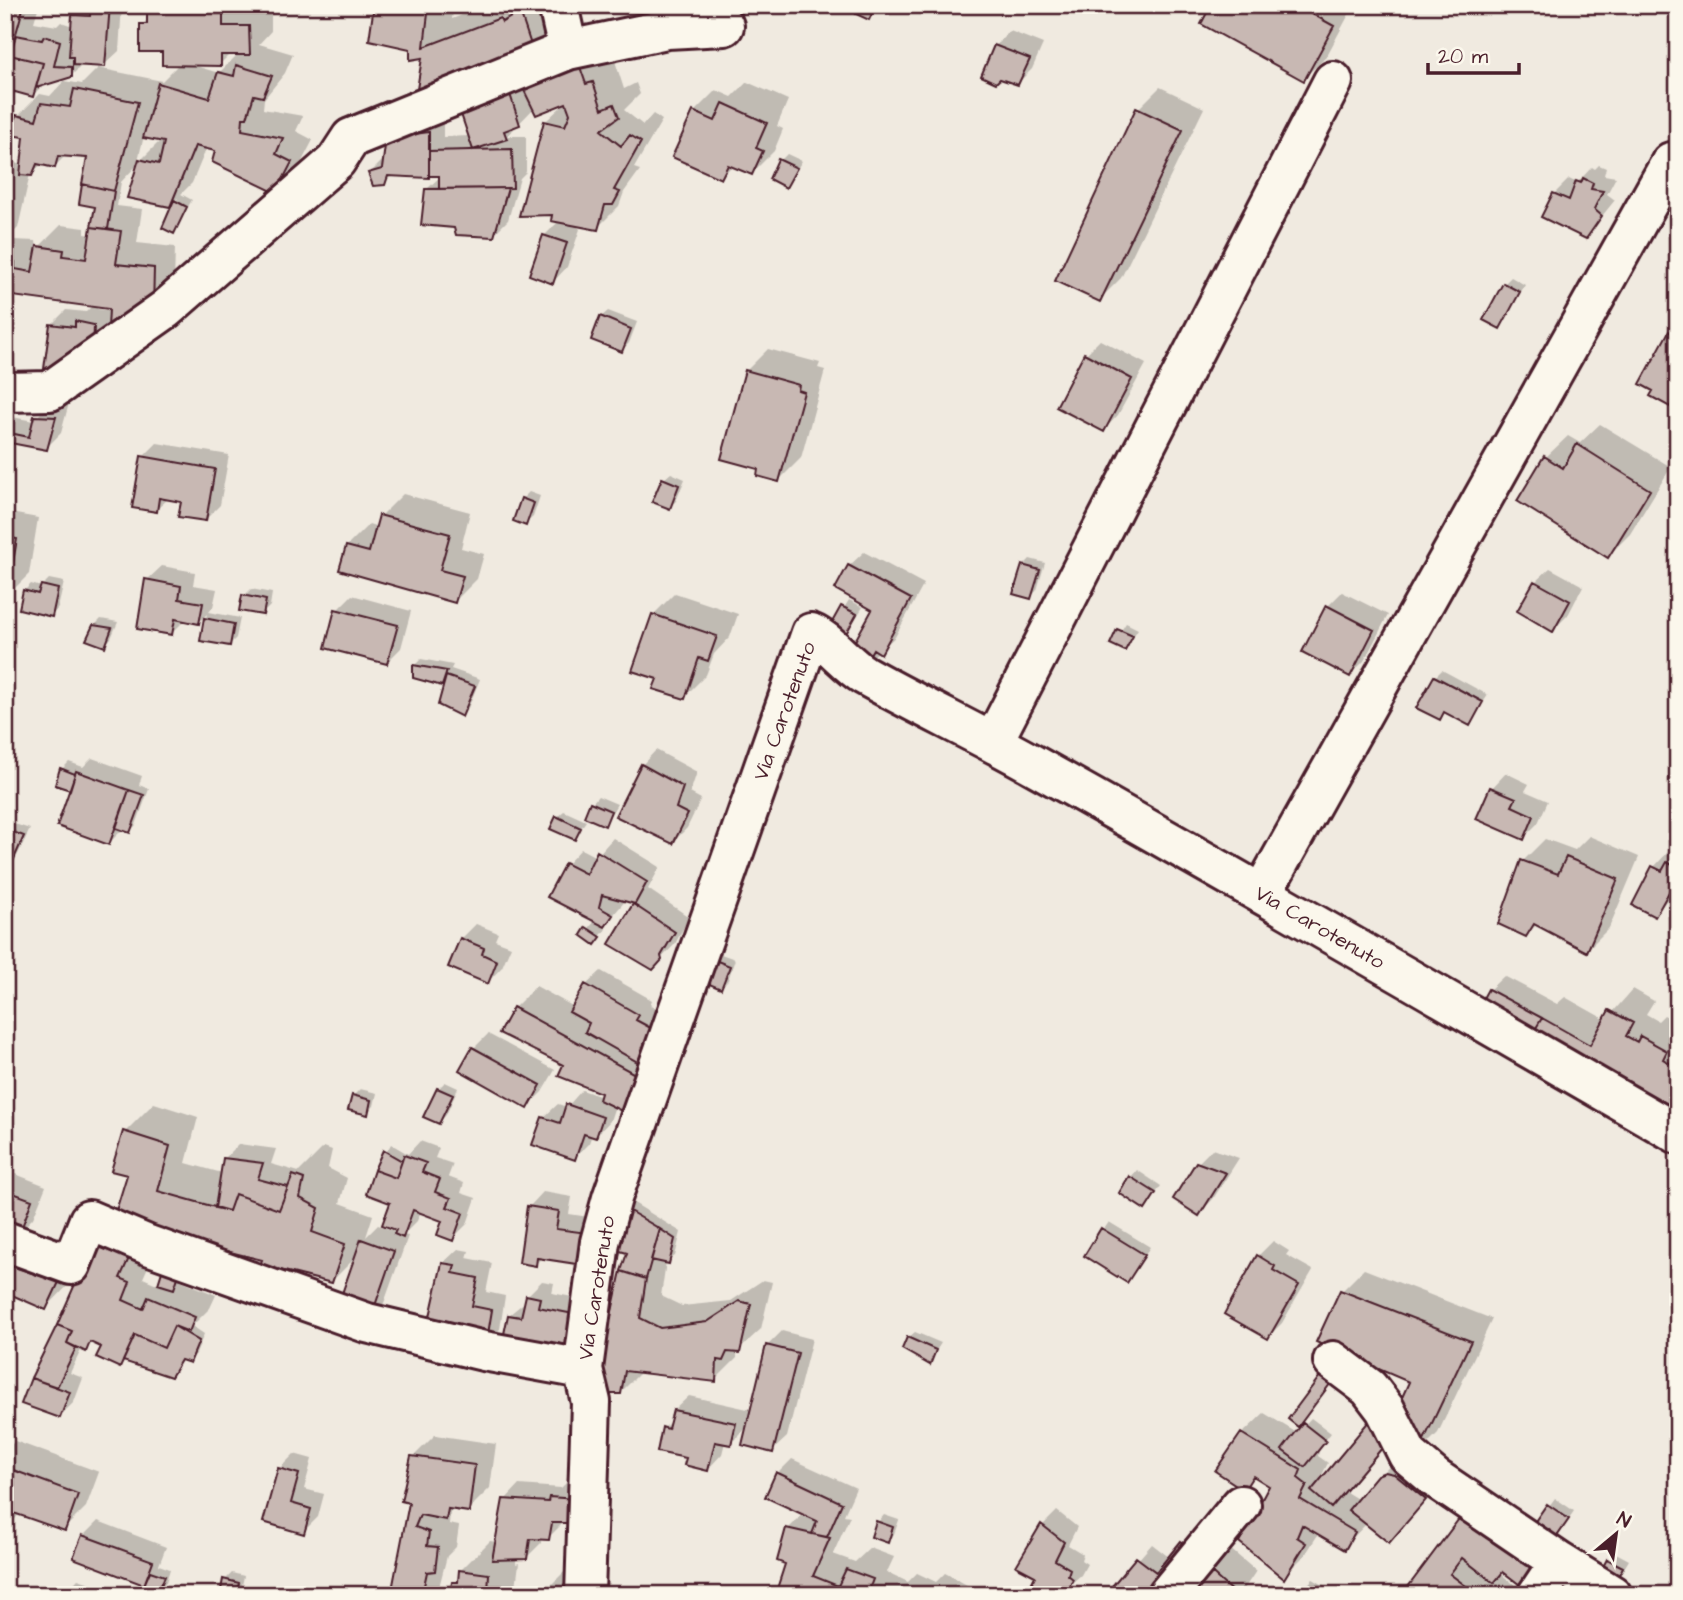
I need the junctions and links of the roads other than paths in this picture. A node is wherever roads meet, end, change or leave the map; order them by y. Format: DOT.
graph roads {
  1 [pos="558,5"];
  2 [pos="724,26"];
  3 [pos="568,50"];
  4 [pos="1333,81"];
  5 [pos="1671,162"];
  6 [pos="5,392"];
  7 [pos="993,742"];
  8 [pos="1262,893"];
  9 [pos="1678,1134"];
  10 [pos="5,1241"];
  11 [pos="1334,1361"];
  12 [pos="583,1368"];
  13 [pos="1241,1505"];
  14 [pos="1559,1562"];
  15 [pos="585,1595"];
  16 [pos="1167,1595"];
  17 [pos="1537,1595"];
  18 [pos="1612,1595"];
  1 -- 3 [label="street"];
  2 -- 3 [label="street"];
  3 -- 6 [label="street"];
  4 -- 7 [label="street"];
  5 -- 8 [label="street"];
  7 -- 8 [label="street, Via Carotenuto"];
  7 -- 12 [label="street, Via Carotenuto"];
  8 -- 9 [label="street, Via Carotenuto"];
  10 -- 12 [label="street"];
  11 -- 14 [label="street"];
  12 -- 15 [label="street, Via Carotenuto"];
  13 -- 16 [label="street"];
  14 -- 17 [label="street"];
  14 -- 18 [label="street"];
}
